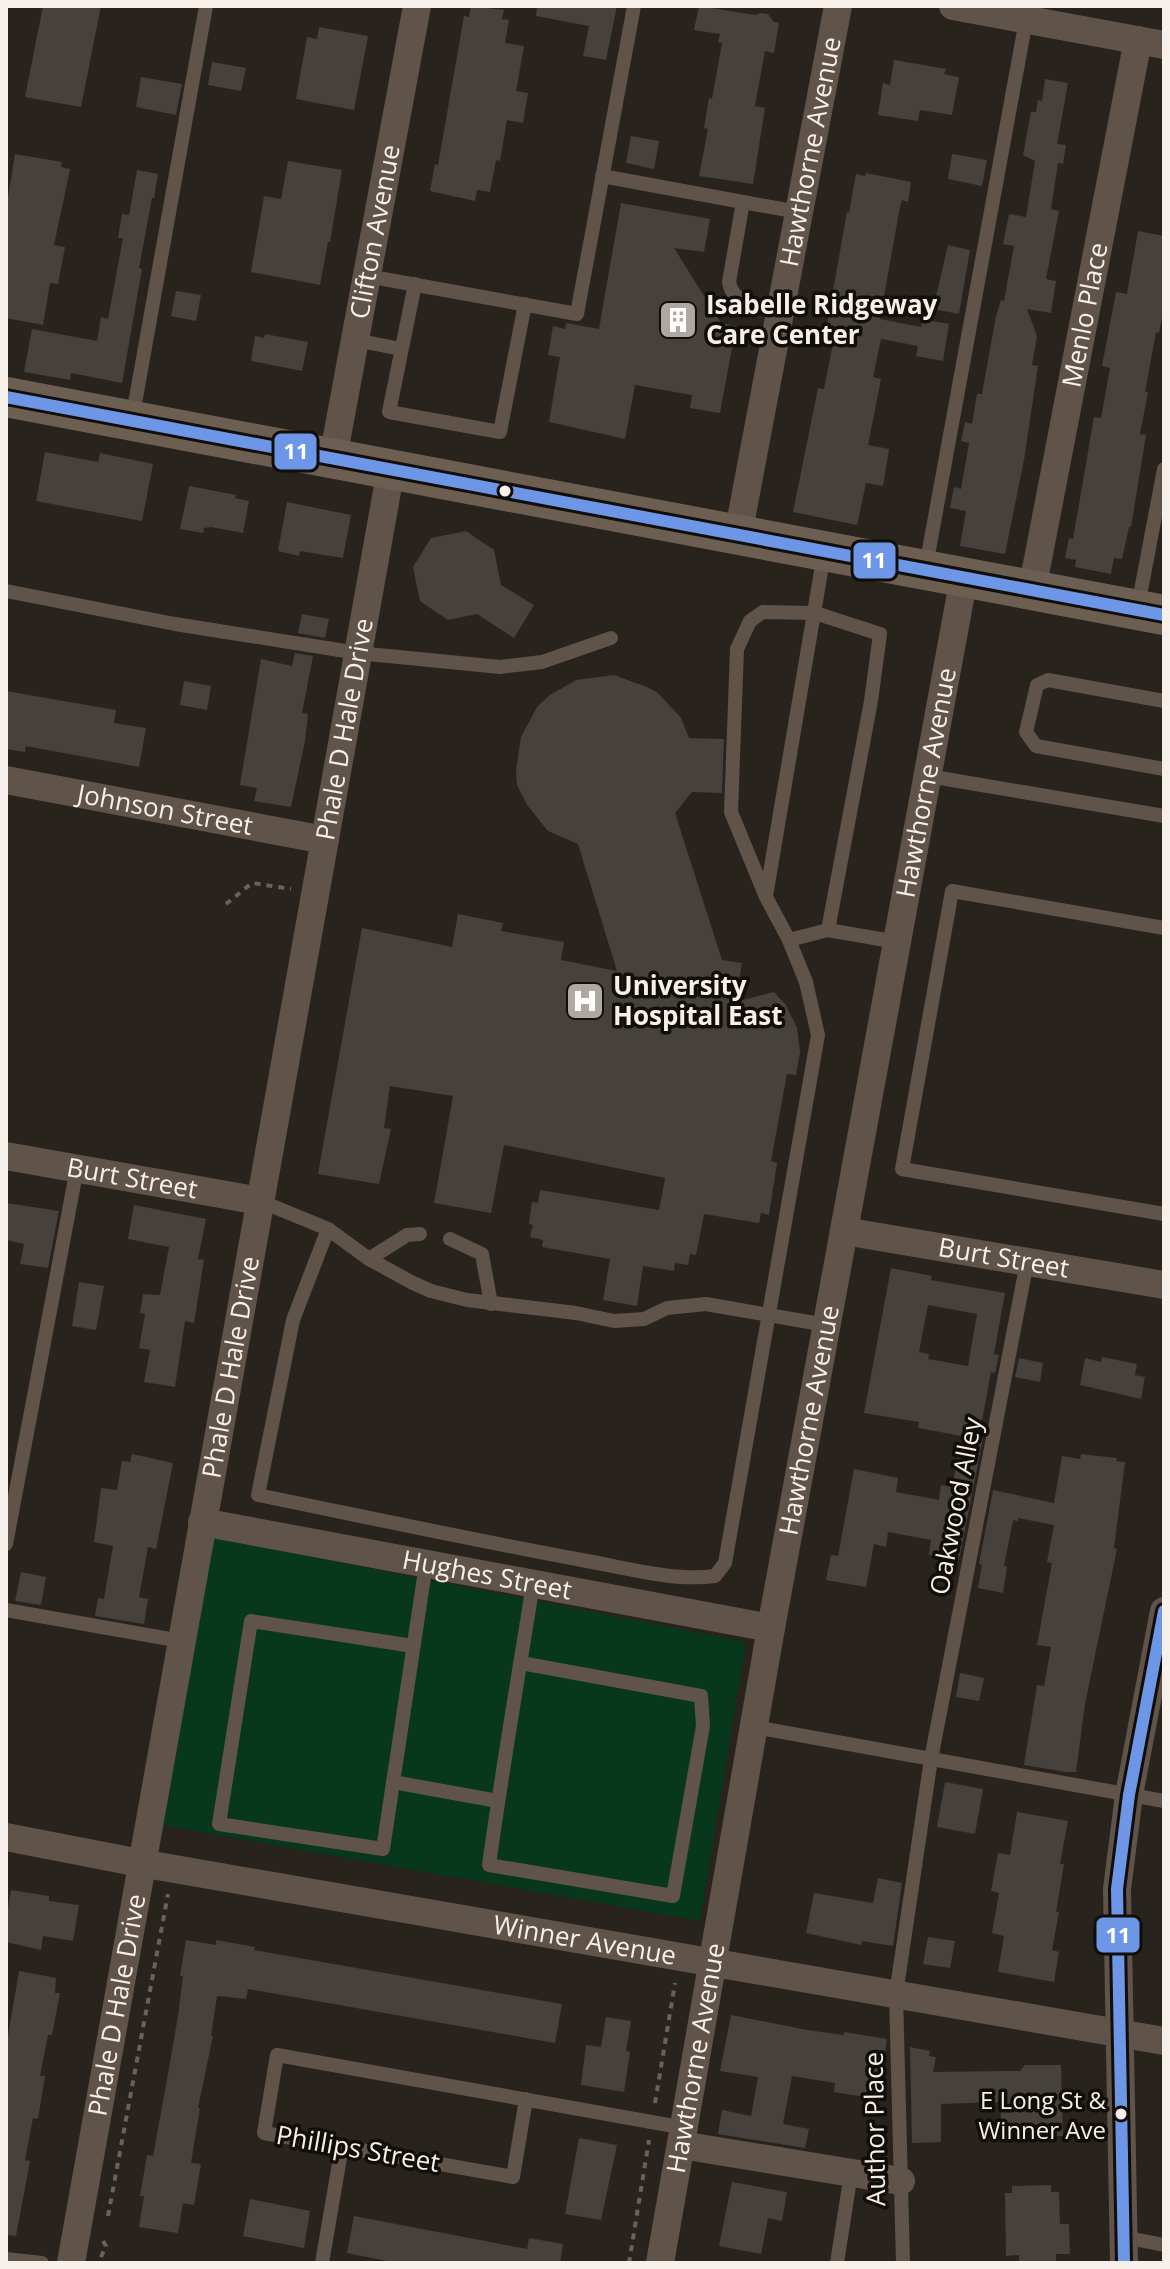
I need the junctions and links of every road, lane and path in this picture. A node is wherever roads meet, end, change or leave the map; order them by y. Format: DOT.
graph roads {
  1 [pos="206,6"];
  2 [pos="417,6"];
  3 [pos="634,6"];
  4 [pos="838,6"];
  5 [pos="953,6"];
  6 [pos="1026,20"];
  7 [pos="1151,42"];
  8 [pos="602,176"];
  9 [pos="743,202"];
  10 [pos="798,212"];
  11 [pos="367,276"];
  12 [pos="415,284"];
  13 [pos="525,304"];
  14 [pos="780,309"];
  15 [pos="355,340"];
  16 [pos="401,349"];
  17 [pos="6,397"];
  18 [pos="132,420"];
  19 [pos="333,458"];
  20 [pos="391,469"];
  21 [pos="1164,469"];
  22 [pos="738,535"];
  23 [pos="824,551"];
  24 [pos="925,570"];
  25 [pos="964,577"];
  26 [pos="1032,590"];
  27 [pos="6,591"];
  28 [pos="815,613"];
  29 [pos="1150,613"];
  30 [pos="611,638"];
  31 [pos="358,653"];
  32 [pos="1164,701"];
  33 [pos="1164,769"];
  34 [pos="928,776"];
  35 [pos="6,780"];
  36 [pos="1164,816"];
  37 [pos="325,840"];
  38 [pos="315,893"];
  39 [pos="766,897"];
  40 [pos="226,904"];
  41 [pos="1164,928"];
  42 [pos="828,930"];
  43 [pos="789,940"];
  44 [pos="897,942"];
  45 [pos="6,1156"];
  46 [pos="77,1168"];
  47 [pos="260,1201"];
  48 [pos="1164,1214"];
  49 [pos="328,1229"];
  50 [pos="844,1231"];
  51 [pos="420,1234"];
  52 [pos="450,1239"];
  53 [pos="369,1259"];
  54 [pos="1027,1262"];
  55 [pos="1164,1285"];
  56 [pos="491,1304"];
  57 [pos="768,1315"];
  58 [pos="826,1325"];
  59 [pos="202,1522"];
  60 [pos="6,1544"];
  61 [pos="426,1564"];
  62 [pos="533,1584"];
  63 [pos="6,1610"];
  64 [pos="1164,1611"];
  65 [pos="771,1628"];
  66 [pos="181,1641"];
  67 [pos="413,1646"];
  68 [pos="521,1663"];
  69 [pos="754,1727"];
  70 [pos="931,1759"];
  71 [pos="393,1782"];
  72 [pos="1129,1795"];
  73 [pos="498,1801"];
  74 [pos="1164,1801"];
  75 [pos="6,1837"];
  76 [pos="140,1863"];
  77 [pos="173,1869"];
  78 [pos="714,1962"];
  79 [pos="661,1981"];
  80 [pos="896,1994"];
  81 [pos="1118,2033"];
  82 [pos="1164,2041"];
  83 [pos="526,2099"];
  84 [pos="652,2122"];
  85 [pos="683,2136"];
  86 [pos="342,2146"];
  87 [pos="851,2173"];
  88 [pos="901,2181"];
  89 [pos="106,2227"];
  90 [pos="100,2236"];
  91 [pos="1164,2245"];
  92 [pos="1123,2250"];
  93 [pos="6,2259"];
  94 [pos="70,2262"];
  95 [pos="322,2263"];
  96 [pos="629,2263"];
  97 [pos="660,2263"];
  98 [pos="837,2263"];
  99 [pos="903,2263"];
  1 -- 18 [label="lane"];
  2 -- 11 [label="street, Clifton Avenue"];
  3 -- 8 [label="lane"];
  4 -- 10 [label="street, Hawthorne Avenue"];
  5 -- 6 [label="street"];
  6 -- 7 [label="street"];
  6 -- 24 [label="lane"];
  7 -- 26 [label="street, Menlo Place"];
  8 -- 9 [label="lane"];
  8 -- 13 [label="lane"];
  9 -- 10 [label="lane"];
  9 -- 14 [label="lane"];
  10 -- 14 [label="street, Hawthorne Avenue"];
  11 -- 12 [label="lane"];
  11 -- 15 [label="street, Clifton Avenue"];
  12 -- 13 [label="lane"];
  12 -- 16 [label="lane"];
  13 -- 16 [label="lane"];
  14 -- 22 [label="street, Hawthorne Avenue"];
  15 -- 16 [label="lane"];
  15 -- 19 [label="street, Clifton Avenue"];
  17 -- 18 [label="main road"];
  18 -- 19 [label="main road"];
  19 -- 20 [label="main road"];
  20 -- 22 [label="main road"];
  20 -- 31 [label="street, Phale D Hale Drive"];
  21 -- 29 [label="lane"];
  22 -- 23 [label="main road"];
  23 -- 24 [label="main road"];
  23 -- 28 [label="lane"];
  24 -- 25 [label="main road"];
  25 -- 26 [label="main road"];
  25 -- 34 [label="street, Hawthorne Avenue"];
  26 -- 29 [label="main road"];
  27 -- 31 [label="lane"];
  28 -- 39 [label="lane"];
  28 -- 39 [label="lane"];
  28 -- 42 [label="lane"];
  30 -- 31 [label="lane"];
  31 -- 37 [label="street, Phale D Hale Drive"];
  32 -- 33 [label="lane"];
  34 -- 36 [label="lane"];
  34 -- 44 [label="street, Hawthorne Avenue"];
  35 -- 37 [label="street, Johnson Street"];
  37 -- 38 [label="street, Phale D Hale Drive"];
  38 -- 40 [label="path"];
  38 -- 47 [label="street, Phale D Hale Drive"];
  39 -- 43 [label="lane"];
  41 -- 48 [label="lane"];
  42 -- 43 [label="lane"];
  42 -- 44 [label="lane"];
  43 -- 57 [label="lane"];
  44 -- 50 [label="street, Hawthorne Avenue"];
  45 -- 46 [label="street, Burt Street"];
  46 -- 47 [label="street, Burt Street"];
  46 -- 60 [label="lane"];
  47 -- 49 [label="lane"];
  47 -- 59 [label="street, Phale D Hale Drive"];
  49 -- 53 [label="lane"];
  49 -- 57 [label="lane"];
  50 -- 54 [label="street, Burt Street"];
  50 -- 58 [label="street, Hawthorne Avenue"];
  51 -- 53 [label="lane"];
  52 -- 56 [label="lane"];
  53 -- 56 [label="lane"];
  54 -- 55 [label="street, Burt Street"];
  54 -- 70 [label="lane, Oakwood Alley"];
  56 -- 57 [label="lane"];
  57 -- 58 [label="lane"];
  58 -- 65 [label="street, Hawthorne Avenue"];
  59 -- 61 [label="street, Hughes Street"];
  59 -- 66 [label="street, Phale D Hale Drive"];
  61 -- 62 [label="street, Hughes Street"];
  61 -- 67 [label="lane"];
  62 -- 65 [label="street, Hughes Street"];
  62 -- 68 [label="lane"];
  63 -- 66 [label="lane"];
  64 -- 72 [label="street"];
  65 -- 69 [label="street, Hawthorne Avenue"];
  66 -- 76 [label="street, Phale D Hale Drive"];
  67 -- 71 [label="lane"];
  67 -- 71 [label="lane"];
  68 -- 73 [label="lane"];
  68 -- 73 [label="lane"];
  69 -- 70 [label="lane"];
  69 -- 78 [label="street, Hawthorne Avenue"];
  70 -- 72 [label="lane"];
  70 -- 80 [label="lane, Oakwood Alley"];
  71 -- 73 [label="lane"];
  72 -- 74 [label="lane"];
  72 -- 81 [label="street"];
  75 -- 76 [label="street, Winner Avenue"];
  76 -- 77 [label="street, Winner Avenue"];
  76 -- 94 [label="street, Phale D Hale Drive"];
  77 -- 78 [label="street, Winner Avenue"];
  77 -- 89 [label="path"];
  78 -- 80 [label="street, Winner Avenue"];
  78 -- 85 [label="street, Hawthorne Avenue"];
  79 -- 84 [label="path"];
  80 -- 81 [label="street, Winner Avenue"];
  80 -- 88 [label="lane, Author Place"];
  81 -- 82 [label="street, Winner Avenue"];
  81 -- 92 [label="street"];
  83 -- 84 [label="lane, Phillips Street"];
  83 -- 86 [label="lane, Phillips Street"];
  83 -- 86 [label="lane, Phillips Street"];
  84 -- 85 [label="lane, Phillips Street"];
  84 -- 96 [label="path"];
  85 -- 87 [label="street, Phillips Street"];
  85 -- 97 [label="street, Hawthorne Avenue"];
  86 -- 95 [label="lane"];
  87 -- 88 [label="street, Phillips Street"];
  87 -- 98 [label="lane"];
  88 -- 99 [label="lane, Author Place"];
  90 -- 94 [label="path"];
  91 -- 92 [label="lane"];
  93 -- 94 [label="lane"];
}
